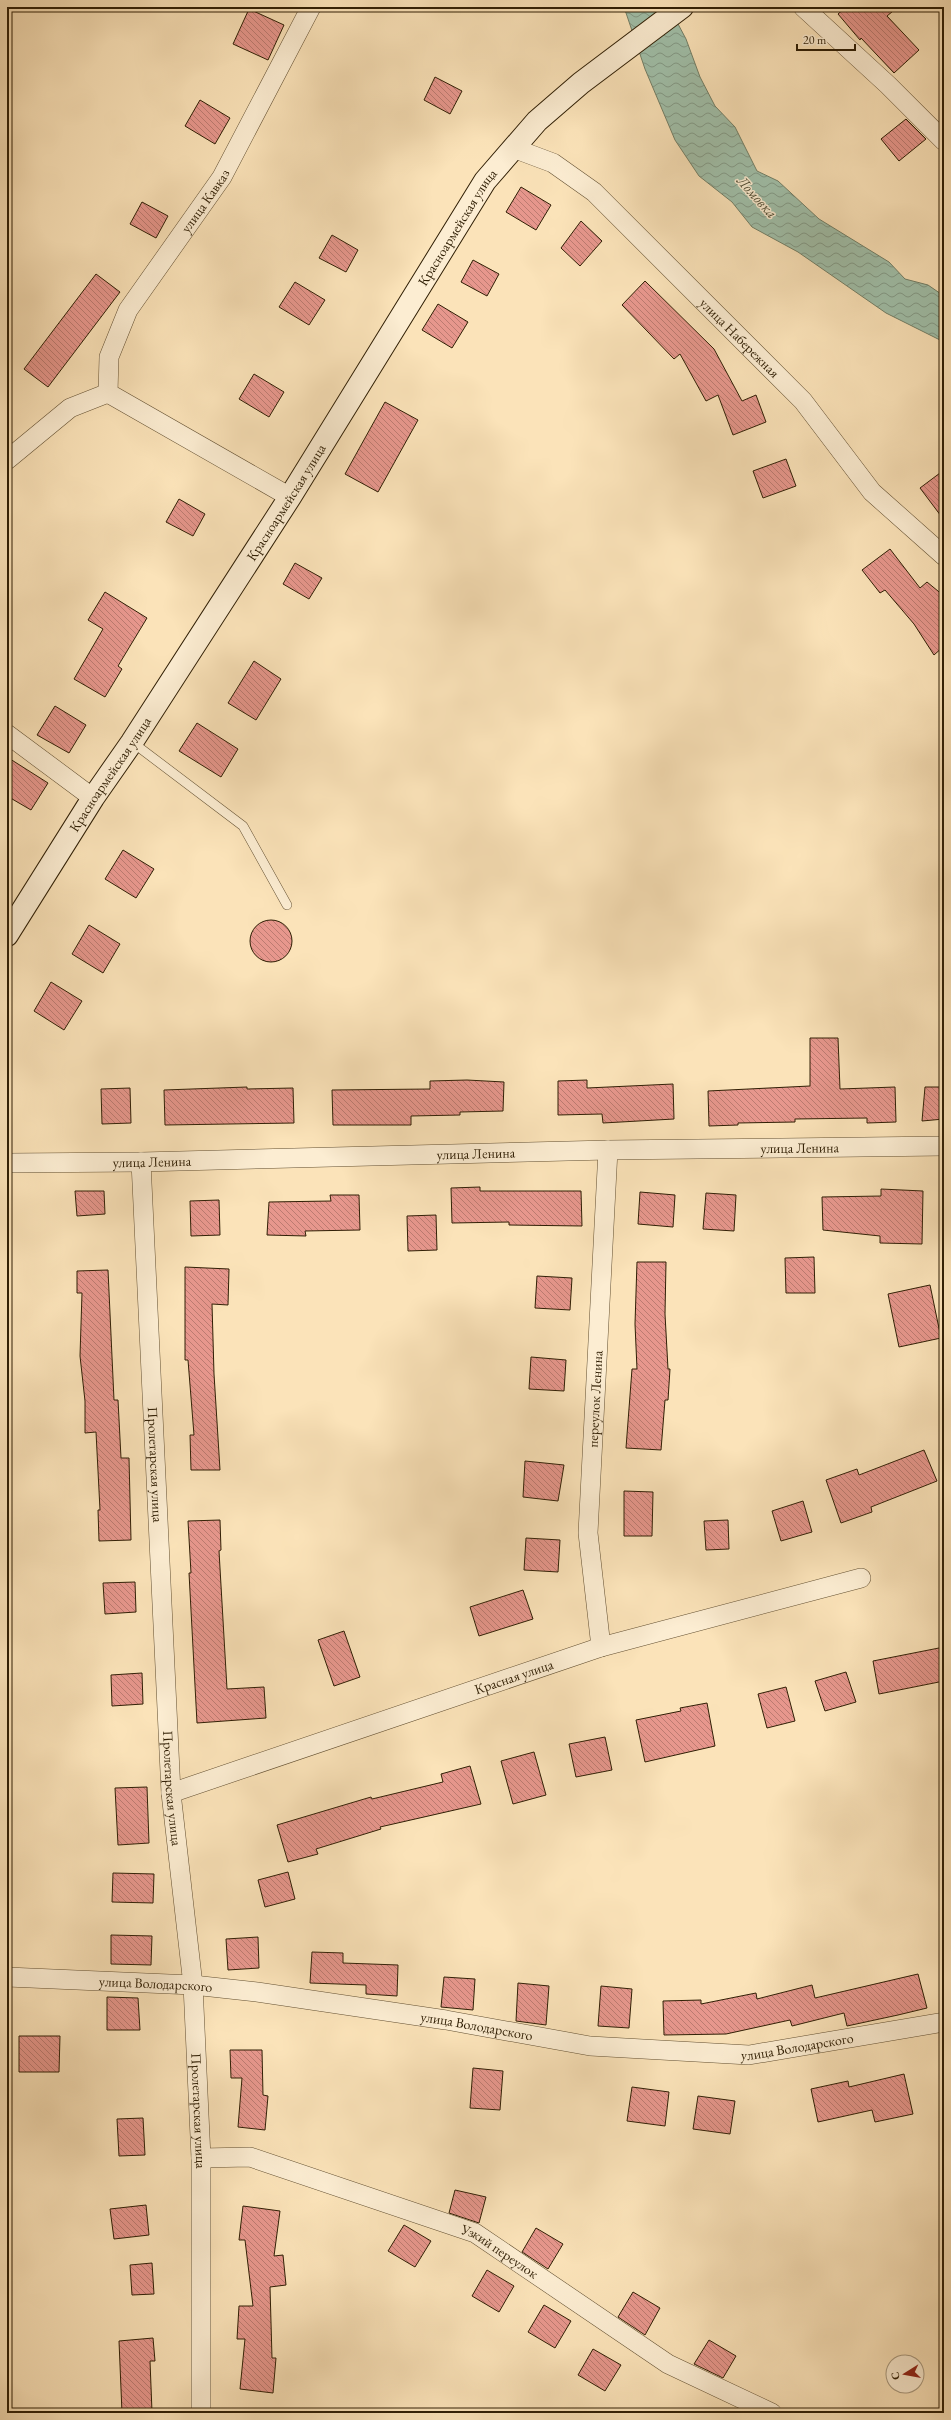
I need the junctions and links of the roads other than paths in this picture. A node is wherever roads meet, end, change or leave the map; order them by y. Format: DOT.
graph roads {
  1 [pos="310,7"];
  2 [pos="682,7"];
  3 [pos="803,7"];
  4 [pos="944,140"];
  5 [pos="513,148"];
  6 [pos="108,393"];
  7 [pos="7,460"];
  8 [pos="290,497"];
  9 [pos="944,556"];
  10 [pos="7,734"];
  11 [pos="132,742"];
  12 [pos="93,798"];
  13 [pos="287,905"];
  14 [pos="7,935"];
  15 [pos="944,1146"];
  16 [pos="608,1150"];
  17 [pos="7,1162"];
  18 [pos="141,1162"];
  19 [pos="861,1578"];
  20 [pos="601,1647"];
  21 [pos="171,1793"];
  22 [pos="7,1977"];
  23 [pos="193,1985"];
  24 [pos="944,2022"];
  25 [pos="201,2158"];
  26 [pos="200,2413"];
  27 [pos="772,2413"];
  1 -- 6 [label="street, улица Кавказ"];
  2 -- 5 [label="street, Красноармейская улица"];
  3 -- 4 [label="street"];
  5 -- 8 [label="street, Красноармейская улица"];
  5 -- 9 [label="street, улица Набережная"];
  6 -- 7 [label="street"];
  6 -- 8 [label="street"];
  8 -- 11 [label="street, Красноармейская улица"];
  10 -- 12 [label="street"];
  11 -- 12 [label="street, Красноармейская улица"];
  11 -- 13 [label="lane"];
  12 -- 14 [label="street, Красноармейская улица"];
  15 -- 16 [label="street, улица Ленина"];
  16 -- 18 [label="street, улица Ленина"];
  16 -- 20 [label="street, переулок Ленина"];
  17 -- 18 [label="street, улица Ленина"];
  18 -- 21 [label="street, Пролетарская улица"];
  19 -- 20 [label="street, Красная улица"];
  20 -- 21 [label="street, Красная улица"];
  21 -- 23 [label="street, Пролетарская улица"];
  22 -- 23 [label="street, улица Володарского"];
  23 -- 24 [label="street, улица Володарского"];
  23 -- 25 [label="street, Пролетарская улица"];
  25 -- 26 [label="street, Пролетарская улица"];
  25 -- 27 [label="street, Узкий переулок"];
}
